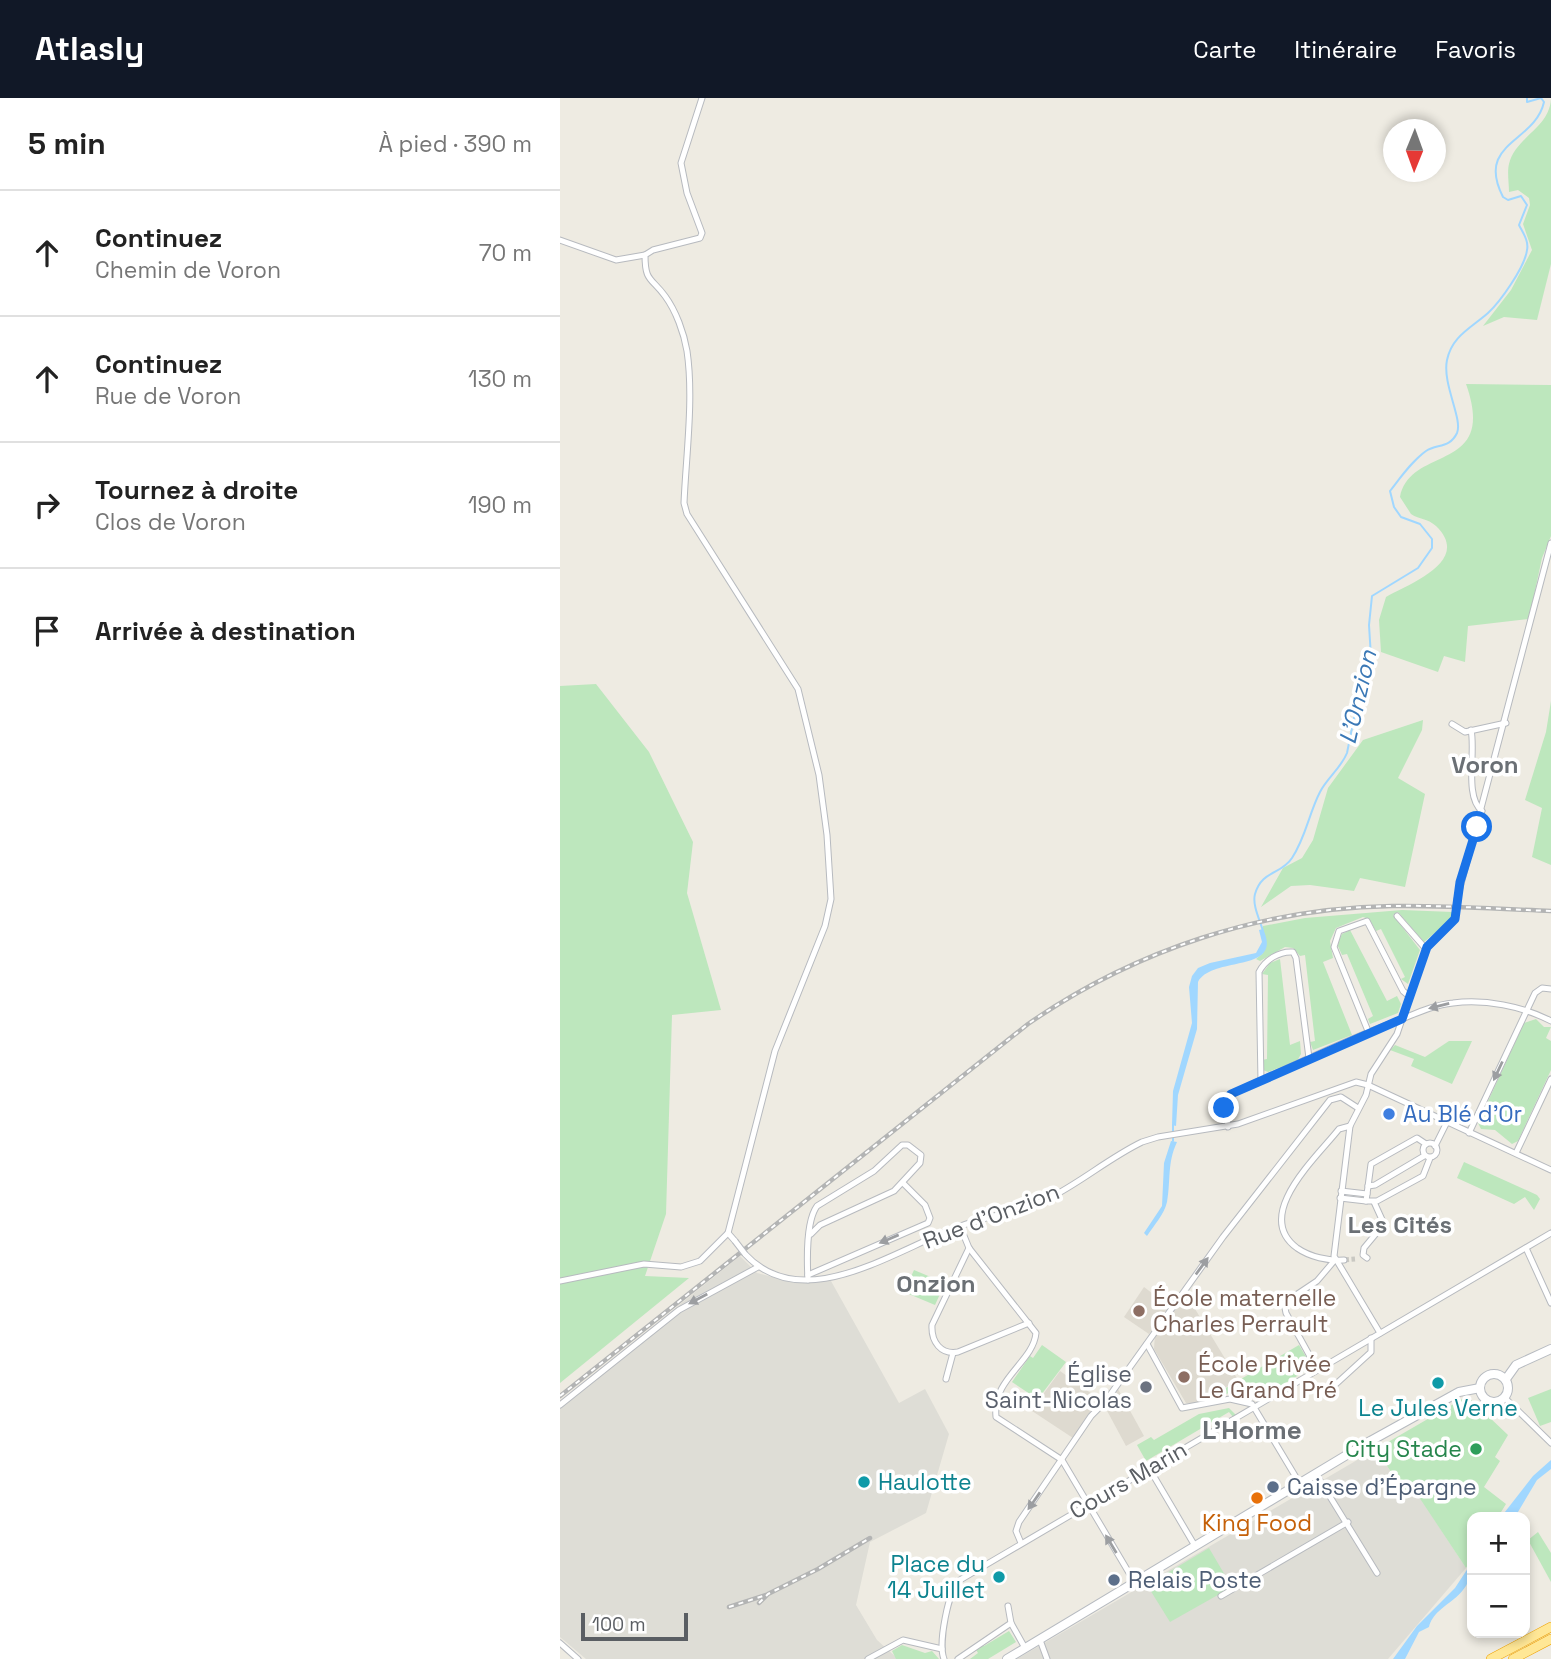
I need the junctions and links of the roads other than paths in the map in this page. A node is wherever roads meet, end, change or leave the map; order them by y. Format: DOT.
graph roads {
  1 [pos="702,98"];
  2 [pos="560,240"];
  3 [pos="645,255"];
  4 [pos="1551,543"];
  5 [pos="1506,723"];
  6 [pos="1452,724"];
  7 [pos="1471,730"];
  8 [pos="1482,811"];
  9 [pos="1397,916"];
  10 [pos="1426,949"];
  11 [pos="1551,989"];
  12 [pos="1410,997"];
  13 [pos="1527,1010"];
  14 [pos="1402,1019"];
  15 [pos="1551,1021"];
  16 [pos="1368,1031"];
  17 [pos="1309,1058"];
  18 [pos="1551,1079"];
  19 [pos="1261,1081"];
  20 [pos="1368,1085"];
  21 [pos="1358,1108"];
  22 [pos="1447,1122"];
  23 [pos="1350,1125"];
  24 [pos="1228,1127"];
  25 [pos="1469,1133"];
  26 [pos="1426,1144"];
  27 [pos="1435,1146"];
  28 [pos="1516,1153"];
  29 [pos="1427,1157"];
  30 [pos="1551,1170"];
  31 [pos="1393,1175"];
  32 [pos="903,1183"];
  33 [pos="1368,1186"];
  34 [pos="1400,1188"];
  35 [pos="1341,1195"];
  36 [pos="1367,1198"];
  37 [pos="1374,1202"];
  38 [pos="960,1226"];
  39 [pos="728,1233"];
  40 [pos="1551,1233"];
  41 [pos="811,1234"];
  42 [pos="970,1248"];
  43 [pos="1526,1248"];
  44 [pos="1355,1259"];
  45 [pos="1344,1260"];
  46 [pos="1334,1261"];
  47 [pos="758,1268"];
  48 [pos="808,1278"];
  49 [pos="560,1281"];
  50 [pos="1551,1303"];
  51 [pos="1029,1323"];
  52 [pos="1380,1333"];
  53 [pos="1371,1338"];
  54 [pos="1147,1344"];
  55 [pos="1551,1349"];
  56 [pos="953,1353"];
  57 [pos="1317,1369"];
  58 [pos="946,1379"];
  59 [pos="1506,1379"];
  60 [pos="1336,1384"];
  61 [pos="1480,1388"];
  62 [pos="1505,1398"];
  63 [pos="560,1405"];
  64 [pos="1254,1406"];
  65 [pos="1551,1443"];
  66 [pos="1062,1460"];
  67 [pos="1149,1468"];
  68 [pos="1317,1474"];
  69 [pos="1300,1483"];
  70 [pos="1087,1504"];
  71 [pos="1348,1522"];
  72 [pos="1021,1543"];
  73 [pos="1196,1547"];
  74 [pos="1377,1573"];
  75 [pos="1135,1583"];
  76 [pos="1222,1597"];
  77 [pos="1008,1606"];
  78 [pos="1011,1623"];
  79 [pos="1551,1628"];
  80 [pos="1551,1639"];
  81 [pos="1040,1640"];
  82 [pos="560,1643"];
  83 [pos="1025,1648"];
  84 [pos="942,1649"];
  85 [pos="578,1659"];
  86 [pos="868,1659"];
  87 [pos="944,1659"];
  88 [pos="958,1659"];
  89 [pos="1007,1659"];
  90 [pos="1047,1659"];
  91 [pos="1491,1659"];
  92 [pos="1513,1659"];
  1 -- 3 [label="street"];
  2 -- 3 [label="street"];
  3 -- 39 [label="street"];
  4 -- 5 [label="street"];
  5 -- 7 [label="street"];
  5 -- 8 [label="street"];
  6 -- 7 [label="street"];
  7 -- 8 [label="street"];
  8 -- 10 [label="street, bridge"];
  9 -- 10 [label="street"];
  10 -- 12 [label="street"];
  11 -- 13 [label="street"];
  12 -- 14 [label="street"];
  12 -- 16 [label="street"];
  13 -- 14 [label="street, one-way"];
  13 -- 15 [label="street"];
  13 -- 25 [label="street, one-way"];
  14 -- 16 [label="street"];
  14 -- 20 [label="street"];
  16 -- 17 [label="street"];
  17 -- 19 [label="street"];
  17 -- 19 [label="street"];
  18 -- 28 [label="street"];
  19 -- 24 [label="street"];
  20 -- 21 [label="street"];
  20 -- 22 [label="street"];
  20 -- 24 [label="street, Rue d'Onzion"];
  21 -- 23 [label="street"];
  54 -- 21 [label="street, one-way"];
  22 -- 25 [label="street"];
  22 -- 27 [label="street"];
  23 -- 35 [label="street"];
  23 -- 46 [label="street"];
  24 -- 38 [label="street, Rue d'Onzion"];
  25 -- 28 [label="street"];
  26 -- 27 [label="street"];
  26 -- 29 [label="street"];
  26 -- 33 [label="street"];
  27 -- 29 [label="street"];
  28 -- 30 [label="street"];
  29 -- 31 [label="street"];
  29 -- 34 [label="street"];
  31 -- 33 [label="street"];
  31 -- 34 [label="street"];
  32 -- 41 [label="street"];
  32 -- 41 [label="street"];
  32 -- 48 [label="street, Rue d'Onzion, one-way"];
  33 -- 36 [label="street"];
  34 -- 37 [label="street"];
  35 -- 36 [label="street"];
  35 -- 46 [label="street"];
  36 -- 37 [label="street"];
  37 -- 44 [label="street"];
  38 -- 42 [label="street"];
  38 -- 48 [label="street, Rue d'Onzion"];
  39 -- 47 [label="street, bridge"];
  39 -- 49 [label="street"];
  40 -- 43 [label="street, Cours Marin"];
  41 -- 48 [label="street"];
  42 -- 51 [label="street"];
  42 -- 56 [label="street"];
  43 -- 50 [label="street"];
  43 -- 52 [label="street, Cours Marin"];
  45 -- 46 [label="street"];
  46 -- 52 [label="street"];
  46 -- 57 [label="street"];
  47 -- 48 [label="street, Rue d'Onzion"];
  47 -- 63 [label="street, one-way"];
  51 -- 56 [label="street"];
  51 -- 66 [label="street"];
  52 -- 53 [label="street, Cours Marin"];
  53 -- 57 [label="street, Cours Marin"];
  53 -- 60 [label="street"];
  54 -- 64 [label="street"];
  54 -- 66 [label="street"];
  55 -- 59 [label="main road"];
  56 -- 58 [label="street"];
  57 -- 64 [label="street, Cours Marin"];
  59 -- 61 [label="main road"];
  59 -- 62 [label="main road"];
  61 -- 62 [label="main road"];
  61 -- 68 [label="main road"];
  62 -- 65 [label="street"];
  64 -- 67 [label="street, Cours Marin"];
  64 -- 69 [label="street"];
  66 -- 70 [label="street"];
  66 -- 72 [label="street, one-way"];
  67 -- 70 [label="street, Cours Marin"];
  67 -- 73 [label="street"];
  68 -- 69 [label="main road"];
  68 -- 71 [label="street"];
  69 -- 73 [label="main road"];
  70 -- 72 [label="street, Cours Marin"];
  75 -- 70 [label="street, one-way"];
  71 -- 74 [label="street"];
  71 -- 76 [label="street"];
  72 -- 84 [label="street, Cours Marin"];
  73 -- 75 [label="main road"];
  75 -- 81 [label="main road"];
  77 -- 78 [label="street"];
  78 -- 83 [label="street"];
  78 -- 88 [label="street"];
  79 -- 91 [label="highway"];
  80 -- 92 [label="highway"];
  81 -- 83 [label="main road"];
  81 -- 90 [label="street"];
  82 -- 85 [label="street"];
  83 -- 89 [label="main road"];
  84 -- 86 [label="street"];
  84 -- 87 [label="street, Cours Marin"];
}
